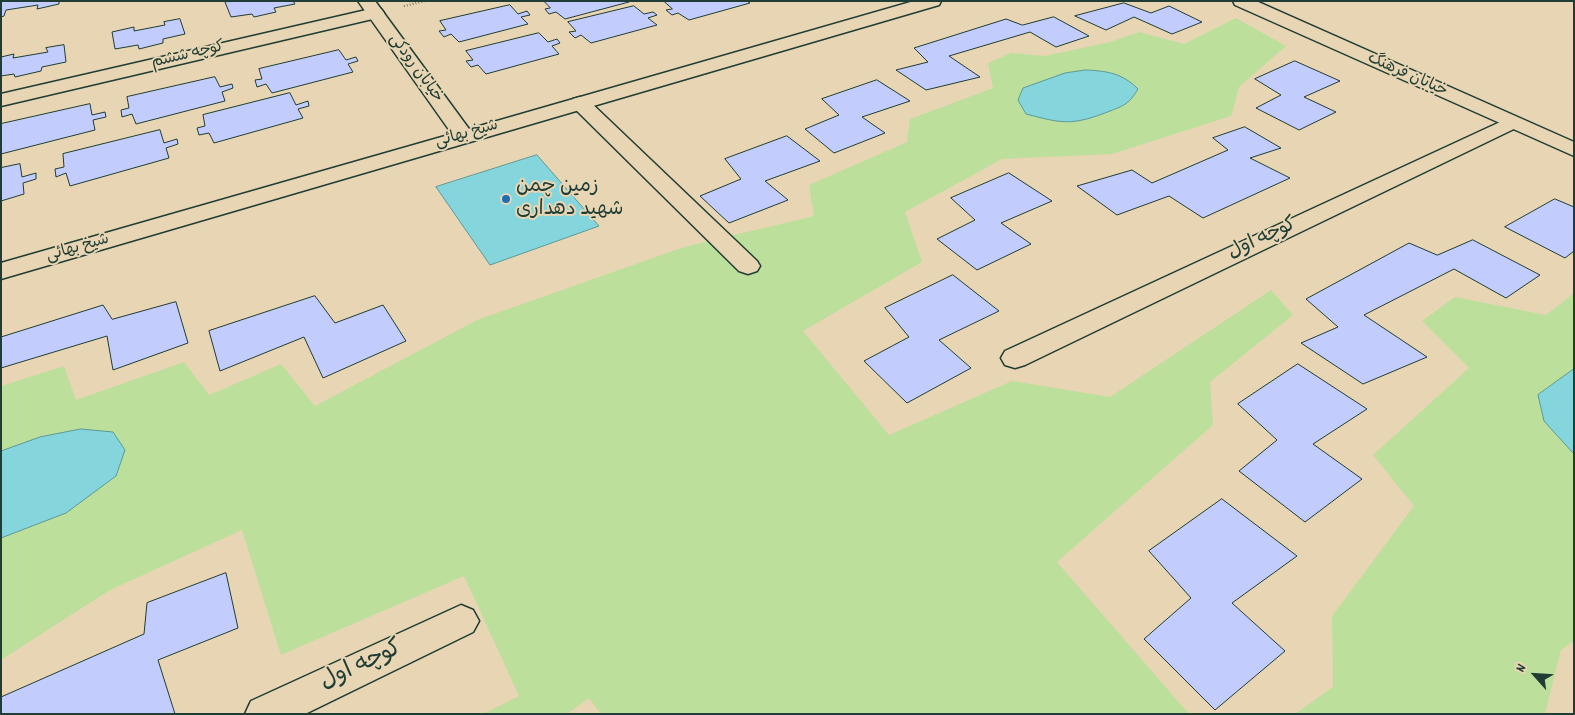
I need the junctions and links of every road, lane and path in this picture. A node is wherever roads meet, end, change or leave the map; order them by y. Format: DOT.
graph roads {
  1 [pos="933,1"];
  2 [pos="1241,1"];
  3 [pos="370,7"];
  4 [pos="1,100"];
  5 [pos="580,103"];
  6 [pos="1511,123"];
  7 [pos="464,136"];
  8 [pos="1574,150"];
  9 [pos="748,266"];
  10 [pos="1,271"];
  11 [pos="1015,358"];
  12 [pos="460,621"];
  13 [pos="264,714"];
  1 -- 5 [label="street, شیخ بهائی"];
  2 -- 6 [label="street, خیابان فرهنگ"];
  3 -- 4 [label="street, کوچه ششم"];
  3 -- 7 [label="street, خیابان رودکی"];
  5 -- 7 [label="street, شیخ بهائی"];
  5 -- 9 [label="street"];
  6 -- 8 [label="street, خیابان فرهنگ"];
  6 -- 11 [label="street, کوچه اول"];
  7 -- 10 [label="street, شیخ بهائی"];
  12 -- 13 [label="street, کوچه اول"];
}
